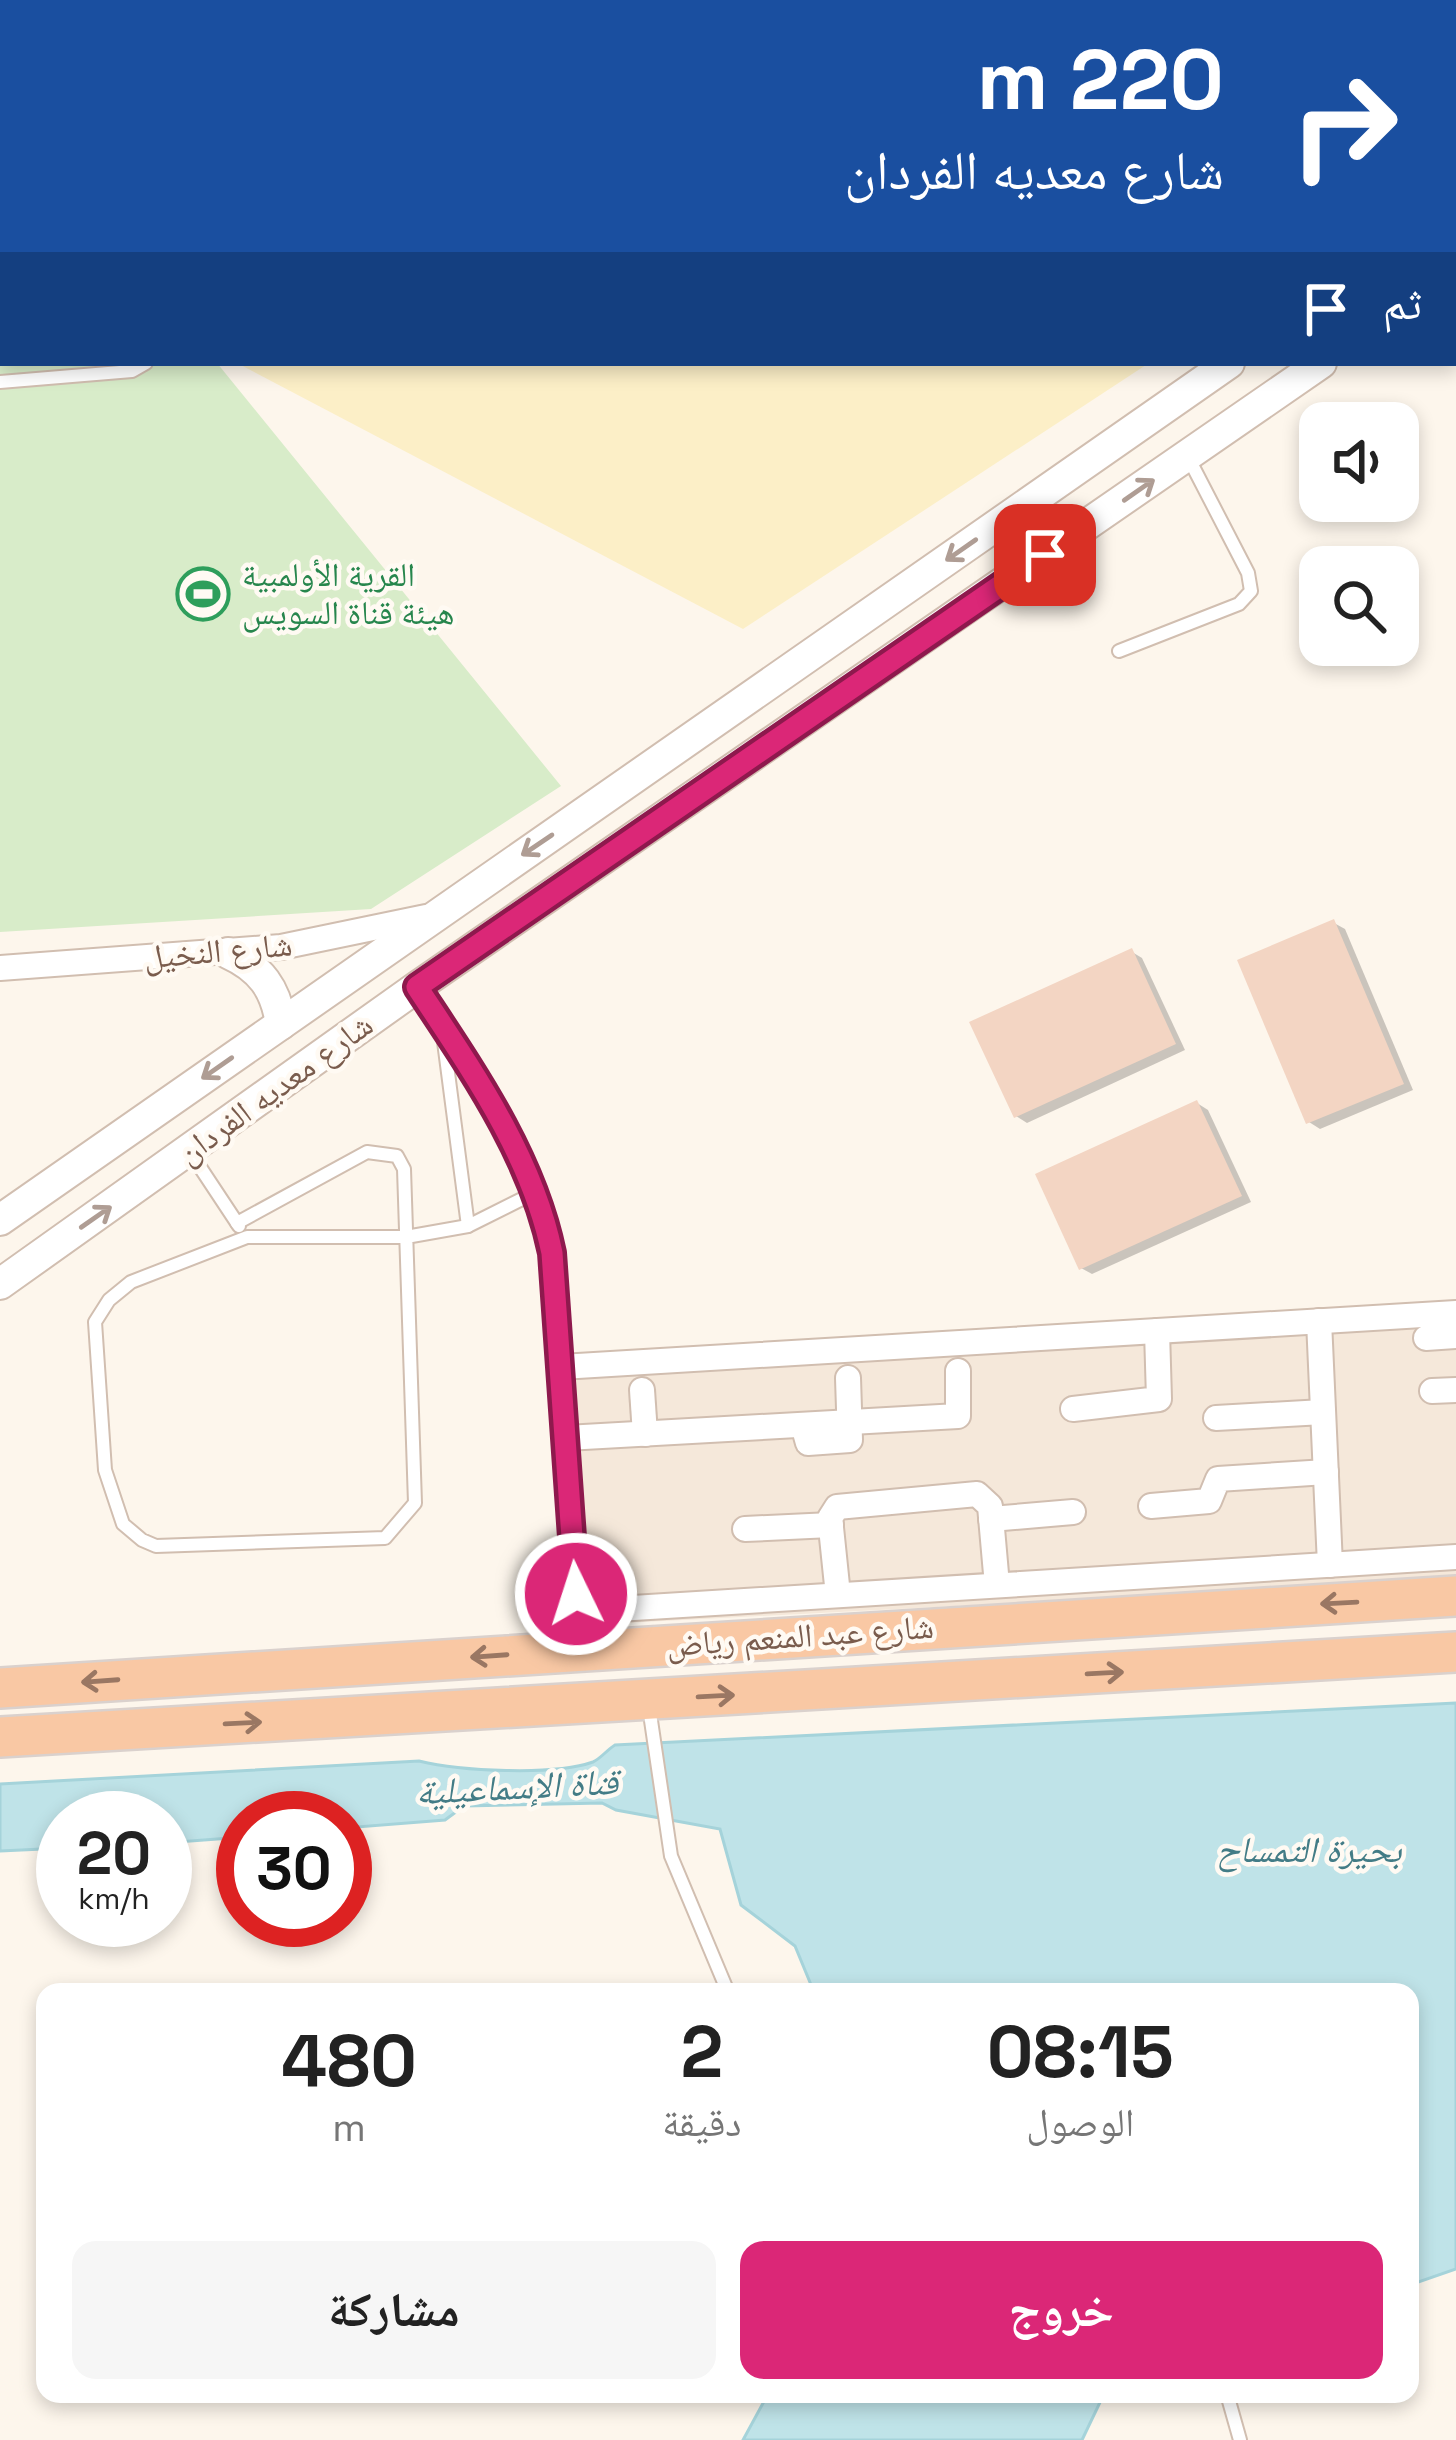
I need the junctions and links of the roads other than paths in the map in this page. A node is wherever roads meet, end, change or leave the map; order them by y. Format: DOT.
graph roads {
  1 [pos="141,366"];
  2 [pos="1225,366"];
  3 [pos="1317,366"];
  4 [pos="0,382"];
  5 [pos="1160,410"];
  6 [pos="1187,456"];
  7 [pos="837,638"];
  8 [pos="1119,651"];
  9 [pos="867,680"];
  10 [pos="608,797"];
  11 [pos="637,838"];
  12 [pos="434,915"];
  13 [pos="229,952"];
  14 [pos="0,968"];
  15 [pos="417,987"];
  16 [pos="439,1021"];
  17 [pos="281,1024"];
  18 [pos="164,1105"];
  19 [pos="190,1152"];
  20 [pos="536,1192"];
  21 [pos="0,1220"];
  22 [pos="237,1222"];
  23 [pos="468,1226"];
  24 [pos="406,1237"];
  25 [pos="247,1238"];
  26 [pos="0,1284"];
  27 [pos="1456,1313"];
  28 [pos="1318,1321"];
  29 [pos="1157,1331"];
  30 [pos="1456,1336"];
  31 [pos="1426,1338"];
  32 [pos="561,1367"];
  33 [pos="958,1371"];
  34 [pos="848,1378"];
  35 [pos="642,1390"];
  36 [pos="1073,1409"];
  37 [pos="1323,1412"];
  38 [pos="1216,1418"];
  39 [pos="851,1422"];
  40 [pos="645,1434"];
  41 [pos="566,1438"];
  42 [pos="1326,1472"];
  43 [pos="1150,1506"];
  44 [pos="1073,1512"];
  45 [pos="992,1519"];
  46 [pos="831,1525"];
  47 [pos="745,1529"];
  48 [pos="1456,1557"];
  49 [pos="1330,1565"];
  50 [pos="997,1586"];
  51 [pos="838,1595"];
  52 [pos="1456,1596"];
  53 [pos="551,1652"];
  54 [pos="1456,1652"];
  55 [pos="0,1688"];
  56 [pos="648,1700"];
  57 [pos="554,1705"];
  58 [pos="0,1737"];
  59 [pos="724,1983"];
  60 [pos="1230,2403"];
  61 [pos="1240,2440"];
  1 -- 4 [label="lane"];
  2 -- 5 [label="street, شارع معديه الفردان"];
  3 -- 6 [label="street, شارع معديه الفردان"];
  5 -- 6 [label="street"];
  5 -- 7 [label="street, شارع معديه الفردان, one-way"];
  6 -- 8 [label="lane"];
  9 -- 6 [label="street, شارع معديه الفردان, one-way"];
  7 -- 9 [label="street"];
  7 -- 10 [label="street, شارع معديه الفردان"];
  9 -- 11 [label="street, شارع معديه الفردان"];
  10 -- 11 [label="street"];
  10 -- 12 [label="street, شارع معديه الفردان, one-way"];
  11 -- 15 [label="street, شارع معديه الفردان"];
  12 -- 13 [label="street, شارع النخيل"];
  12 -- 17 [label="street, شارع معديه الفردان"];
  13 -- 14 [label="street, شارع النخيل"];
  13 -- 17 [label="street"];
  15 -- 16 [label="street"];
  15 -- 19 [label="street, شارع معديه الفردان"];
  16 -- 20 [label="street"];
  16 -- 23 [label="lane"];
  17 -- 18 [label="street, شارع معديه الفردان, one-way"];
  18 -- 19 [label="street"];
  18 -- 21 [label="street, شارع معديه الفردان"];
  19 -- 22 [label="lane"];
  26 -- 19 [label="street, شارع معديه الفردان, one-way"];
  20 -- 23 [label="lane"];
  20 -- 32 [label="street"];
  22 -- 24 [label="lane"];
  22 -- 25 [label="lane"];
  23 -- 24 [label="lane"];
  24 -- 25 [label="lane"];
  24 -- 25 [label="lane"];
  27 -- 28 [label="street"];
  28 -- 29 [label="street"];
  28 -- 37 [label="street"];
  29 -- 32 [label="street"];
  29 -- 36 [label="street"];
  30 -- 31 [label="street"];
  32 -- 41 [label="street"];
  33 -- 39 [label="street"];
  34 -- 39 [label="street"];
  35 -- 40 [label="street"];
  37 -- 38 [label="street"];
  37 -- 42 [label="street"];
  39 -- 40 [label="street"];
  40 -- 41 [label="street"];
  41 -- 51 [label="street"];
  42 -- 43 [label="street"];
  42 -- 49 [label="street"];
  44 -- 45 [label="street"];
  45 -- 46 [label="street"];
  45 -- 50 [label="street"];
  46 -- 47 [label="street"];
  46 -- 51 [label="street"];
  48 -- 49 [label="street"];
  49 -- 50 [label="street"];
  50 -- 51 [label="street"];
  52 -- 53 [label="highway, شارع عبد المنعم رياض, one-way"];
  53 -- 55 [label="highway, شارع عبد المنعم رياض, one-way"];
  53 -- 57 [label="highway"];
  56 -- 54 [label="highway, شارع عبد المنعم رياض, one-way"];
  56 -- 57 [label="highway, شارع عبد المنعم رياض"];
  56 -- 59 [label="lane"];
  58 -- 57 [label="highway, شارع عبد المنعم رياض, one-way"];
  60 -- 61 [label="lane"];
}
